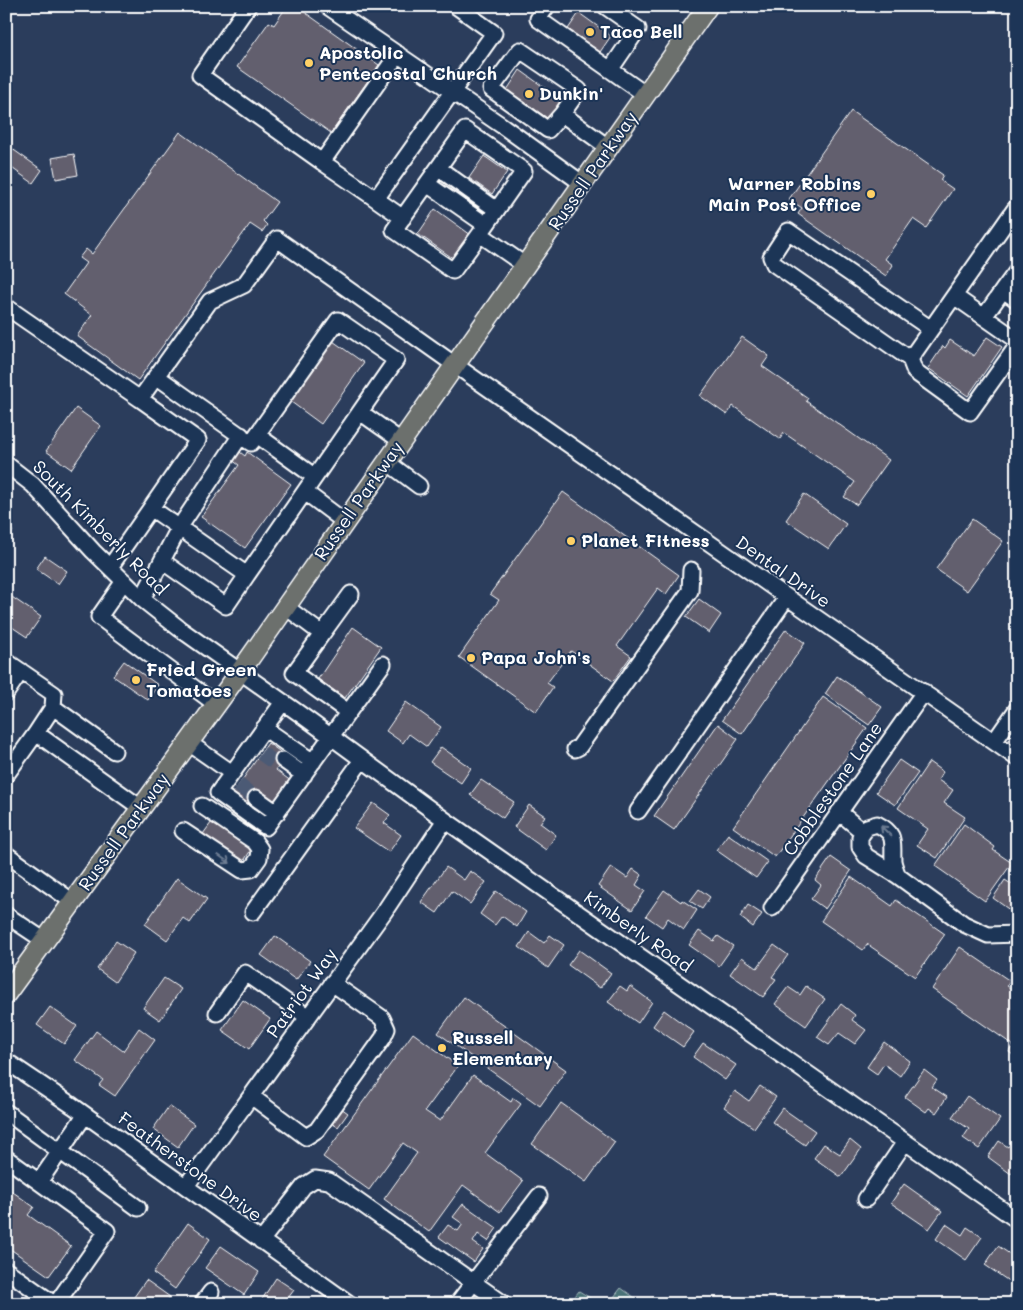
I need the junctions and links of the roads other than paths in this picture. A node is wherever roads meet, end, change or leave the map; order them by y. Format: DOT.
graph roads {
  1 [pos="248,6"];
  2 [pos="326,6"];
  3 [pos="456,6"];
  4 [pos="548,6"];
  5 [pos="606,6"];
  6 [pos="700,9"];
  7 [pos="398,54"];
  8 [pos="610,70"];
  9 [pos="453,92"];
  10 [pos="646,95"];
  11 [pos="562,114"];
  12 [pos="541,125"];
  13 [pos="533,148"];
  14 [pos="609,148"];
  15 [pos="322,162"];
  16 [pos="438,168"];
  17 [pos="524,171"];
  18 [pos="427,184"];
  19 [pos="584,184"];
  20 [pos="376,199"];
  21 [pos="1015,209"];
  22 [pos="497,210"];
  23 [pos="403,218"];
  24 [pos="483,229"];
  25 [pos="526,266"];
  26 [pos="1017,271"];
  27 [pos="1003,290"];
  28 [pos="954,296"];
  29 [pos="1017,300"];
  30 [pos="6,308"];
  31 [pos="984,317"];
  32 [pos="931,329"];
  33 [pos="1017,340"];
  34 [pos="1017,346"];
  35 [pos="910,359"];
  36 [pos="454,365"];
  37 [pos="156,376"];
  38 [pos="140,399"];
  39 [pos="360,412"];
  40 [pos="241,435"];
  41 [pos="257,435"];
  42 [pos="401,441"];
  43 [pos="387,462"];
  44 [pos="6,464"];
  45 [pos="315,477"];
  46 [pos="419,486"];
  47 [pos="305,492"];
  48 [pos="151,508"];
  49 [pos="345,522"];
  50 [pos="179,528"];
  51 [pos="162,561"];
  52 [pos="110,568"];
  53 [pos="691,570"];
  54 [pos="247,575"];
  55 [pos="124,581"];
  56 [pos="351,594"];
  57 [pos="787,597"];
  58 [pos="142,599"];
  59 [pos="286,607"];
  60 [pos="322,634"];
  61 [pos="6,661"];
  62 [pos="383,664"];
  63 [pos="21,671"];
  64 [pos="240,672"];
  65 [pos="924,692"];
  66 [pos="6,693"];
  67 [pos="283,702"];
  68 [pos="217,705"];
  69 [pos="53,707"];
  70 [pos="1017,709"];
  71 [pos="348,712"];
  72 [pos="264,728"];
  73 [pos="36,733"];
  74 [pos="330,737"];
  75 [pos="994,742"];
  76 [pos="189,743"];
  77 [pos="575,749"];
  78 [pos="114,751"];
  79 [pos="1017,758"];
  80 [pos="362,760"];
  81 [pos="313,762"];
  82 [pos="281,763"];
  83 [pos="6,775"];
  84 [pos="302,778"];
  85 [pos="229,784"];
  86 [pos="254,801"];
  87 [pos="141,808"];
  88 [pos="638,811"];
  89 [pos="839,812"];
  90 [pos="275,816"];
  91 [pos="445,820"];
  92 [pos="183,831"];
  93 [pos="863,832"];
  94 [pos="6,854"];
  95 [pos="898,876"];
  96 [pos="73,902"];
  97 [pos="772,908"];
  98 [pos="253,912"];
  99 [pos="6,914"];
  100 [pos="1017,934"];
  101 [pos="45,941"];
  102 [pos="9,983"];
  103 [pos="332,984"];
  104 [pos="218,1012"];
  105 [pos="308,1016"];
  106 [pos="6,1061"];
  107 [pos="251,1096"];
  108 [pos="6,1112"];
  109 [pos="85,1115"];
  110 [pos="905,1142"];
  111 [pos="60,1151"];
  112 [pos="6,1158"];
  113 [pos="39,1182"];
  114 [pos="186,1186"];
  115 [pos="539,1196"];
  116 [pos="866,1199"];
  117 [pos="138,1208"];
  118 [pos="1017,1220"];
  119 [pos="261,1241"];
  120 [pos="6,1270"];
  121 [pos="472,1282"];
  122 [pos="329,1298"];
  123 [pos="54,1304"];
  124 [pos="350,1304"];
  125 [pos="457,1304"];
  126 [pos="504,1304"];
  1 -- 15 [label="street"];
  2 -- 7 [label="street"];
  3 -- 9 [label="street"];
  4 -- 8 [label="street"];
  5 -- 8 [label="street"];
  6 -- 10 [label="main road, Russell Parkway"];
  7 -- 9 [label="street"];
  7 -- 15 [label="street"];
  8 -- 10 [label="street"];
  9 -- 13 [label="street"];
  9 -- 20 [label="street"];
  10 -- 14 [label="main road, Russell Parkway"];
  11 -- 12 [label="street"];
  11 -- 12 [label="street"];
  11 -- 14 [label="street"];
  12 -- 13 [label="street"];
  13 -- 17 [label="street"];
  13 -- 19 [label="street"];
  14 -- 19 [label="main road, Russell Parkway"];
  15 -- 20 [label="street"];
  16 -- 17 [label="street"];
  16 -- 18 [label="street"];
  16 -- 22 [label="street"];
  17 -- 22 [label="street"];
  18 -- 23 [label="street"];
  18 -- 24 [label="street"];
  19 -- 25 [label="main road, Russell Parkway"];
  20 -- 23 [label="street"];
  21 -- 28 [label="street"];
  22 -- 24 [label="street"];
  23 -- 24 [label="street"];
  24 -- 25 [label="street"];
  25 -- 36 [label="main road, Russell Parkway"];
  26 -- 27 [label="street"];
  27 -- 29 [label="street"];
  27 -- 31 [label="street"];
  28 -- 31 [label="street"];
  28 -- 32 [label="street"];
  30 -- 38 [label="street"];
  31 -- 33 [label="street"];
  32 -- 35 [label="street"];
  32 -- 35 [label="street"];
  34 -- 35 [label="street"];
  36 -- 37 [label="street, Dental Drive"];
  36 -- 42 [label="main road, Russell Parkway"];
  36 -- 57 [label="street, Dental Drive"];
  37 -- 38 [label="street"];
  37 -- 40 [label="street"];
  38 -- 48 [label="street"];
  39 -- 41 [label="street"];
  39 -- 42 [label="street"];
  39 -- 45 [label="street"];
  40 -- 41 [label="street"];
  40 -- 50 [label="street"];
  41 -- 45 [label="street"];
  42 -- 43 [label="main road, Russell Parkway"];
  43 -- 46 [label="street"];
  43 -- 49 [label="main road, Russell Parkway"];
  44 -- 52 [label="street, South Kimberly Road"];
  45 -- 47 [label="street"];
  47 -- 49 [label="street"];
  47 -- 54 [label="street"];
  48 -- 50 [label="street"];
  48 -- 52 [label="street"];
  49 -- 59 [label="main road, Russell Parkway"];
  50 -- 51 [label="street"];
  50 -- 54 [label="street"];
  51 -- 54 [label="street"];
  51 -- 58 [label="street"];
  52 -- 55 [label="street, South Kimberly Road"];
  53 -- 77 [label="street"];
  55 -- 58 [label="street, South Kimberly Road"];
  55 -- 68 [label="street"];
  56 -- 60 [label="street"];
  57 -- 65 [label="street, Dental Drive"];
  57 -- 88 [label="street"];
  58 -- 64 [label="street, South Kimberly Road"];
  59 -- 60 [label="street"];
  59 -- 64 [label="main road, Russell Parkway"];
  60 -- 71 [label="street"];
  61 -- 63 [label="street"];
  62 -- 71 [label="street"];
  63 -- 66 [label="street"];
  63 -- 69 [label="street"];
  64 -- 67 [label="street, Kimberly Road"];
  64 -- 68 [label="main road, Russell Parkway"];
  65 -- 75 [label="street, Dental Drive"];
  65 -- 89 [label="street, Cobblestone Lane"];
  67 -- 72 [label="street"];
  67 -- 74 [label="street, Kimberly Road"];
  68 -- 76 [label="main road, Russell Parkway"];
  69 -- 73 [label="street"];
  69 -- 78 [label="street"];
  70 -- 75 [label="street"];
  71 -- 74 [label="street"];
  72 -- 81 [label="street"];
  72 -- 85 [label="street"];
  73 -- 83 [label="street"];
  73 -- 87 [label="street"];
  74 -- 80 [label="street, Kimberly Road"];
  74 -- 81 [label="street"];
  75 -- 79 [label="street, Dental Drive"];
  76 -- 85 [label="street"];
  76 -- 87 [label="main road, Russell Parkway"];
  80 -- 91 [label="street, Kimberly Road"];
  80 -- 98 [label="street"];
  81 -- 84 [label="street"];
  82 -- 84 [label="street"];
  84 -- 90 [label="street"];
  85 -- 90 [label="street"];
  92 -- 85 [label="street, one-way"];
  86 -- 90 [label="street"];
  87 -- 96 [label="main road, Russell Parkway"];
  89 -- 93 [label="street"];
  89 -- 97 [label="street, Cobblestone Lane"];
  91 -- 103 [label="street, Patriot Way"];
  91 -- 110 [label="street, Kimberly Road"];
  93 -- 95 [label="street"];
  95 -- 93 [label="street, one-way"];
  94 -- 96 [label="street"];
  95 -- 100 [label="street"];
  96 -- 101 [label="main road, Russell Parkway"];
  99 -- 101 [label="street"];
  101 -- 102 [label="main road, Russell Parkway"];
  103 -- 105 [label="street, Patriot Way"];
  103 -- 107 [label="street"];
  104 -- 105 [label="street"];
  105 -- 107 [label="street, Patriot Way"];
  106 -- 109 [label="street, Featherstone Drive"];
  107 -- 114 [label="street, Patriot Way"];
  108 -- 111 [label="street"];
  109 -- 111 [label="street"];
  109 -- 114 [label="street, Featherstone Drive"];
  110 -- 116 [label="street"];
  110 -- 118 [label="street, Kimberly Road"];
  111 -- 113 [label="street"];
  111 -- 117 [label="street"];
  112 -- 113 [label="street"];
  113 -- 123 [label="street"];
  114 -- 119 [label="street, Featherstone Drive"];
  115 -- 121 [label="street"];
  119 -- 121 [label="street"];
  119 -- 122 [label="street, Featherstone Drive"];
  120 -- 123 [label="street"];
  121 -- 125 [label="street"];
  121 -- 126 [label="street"];
  122 -- 124 [label="street, Featherstone Drive"];
}
